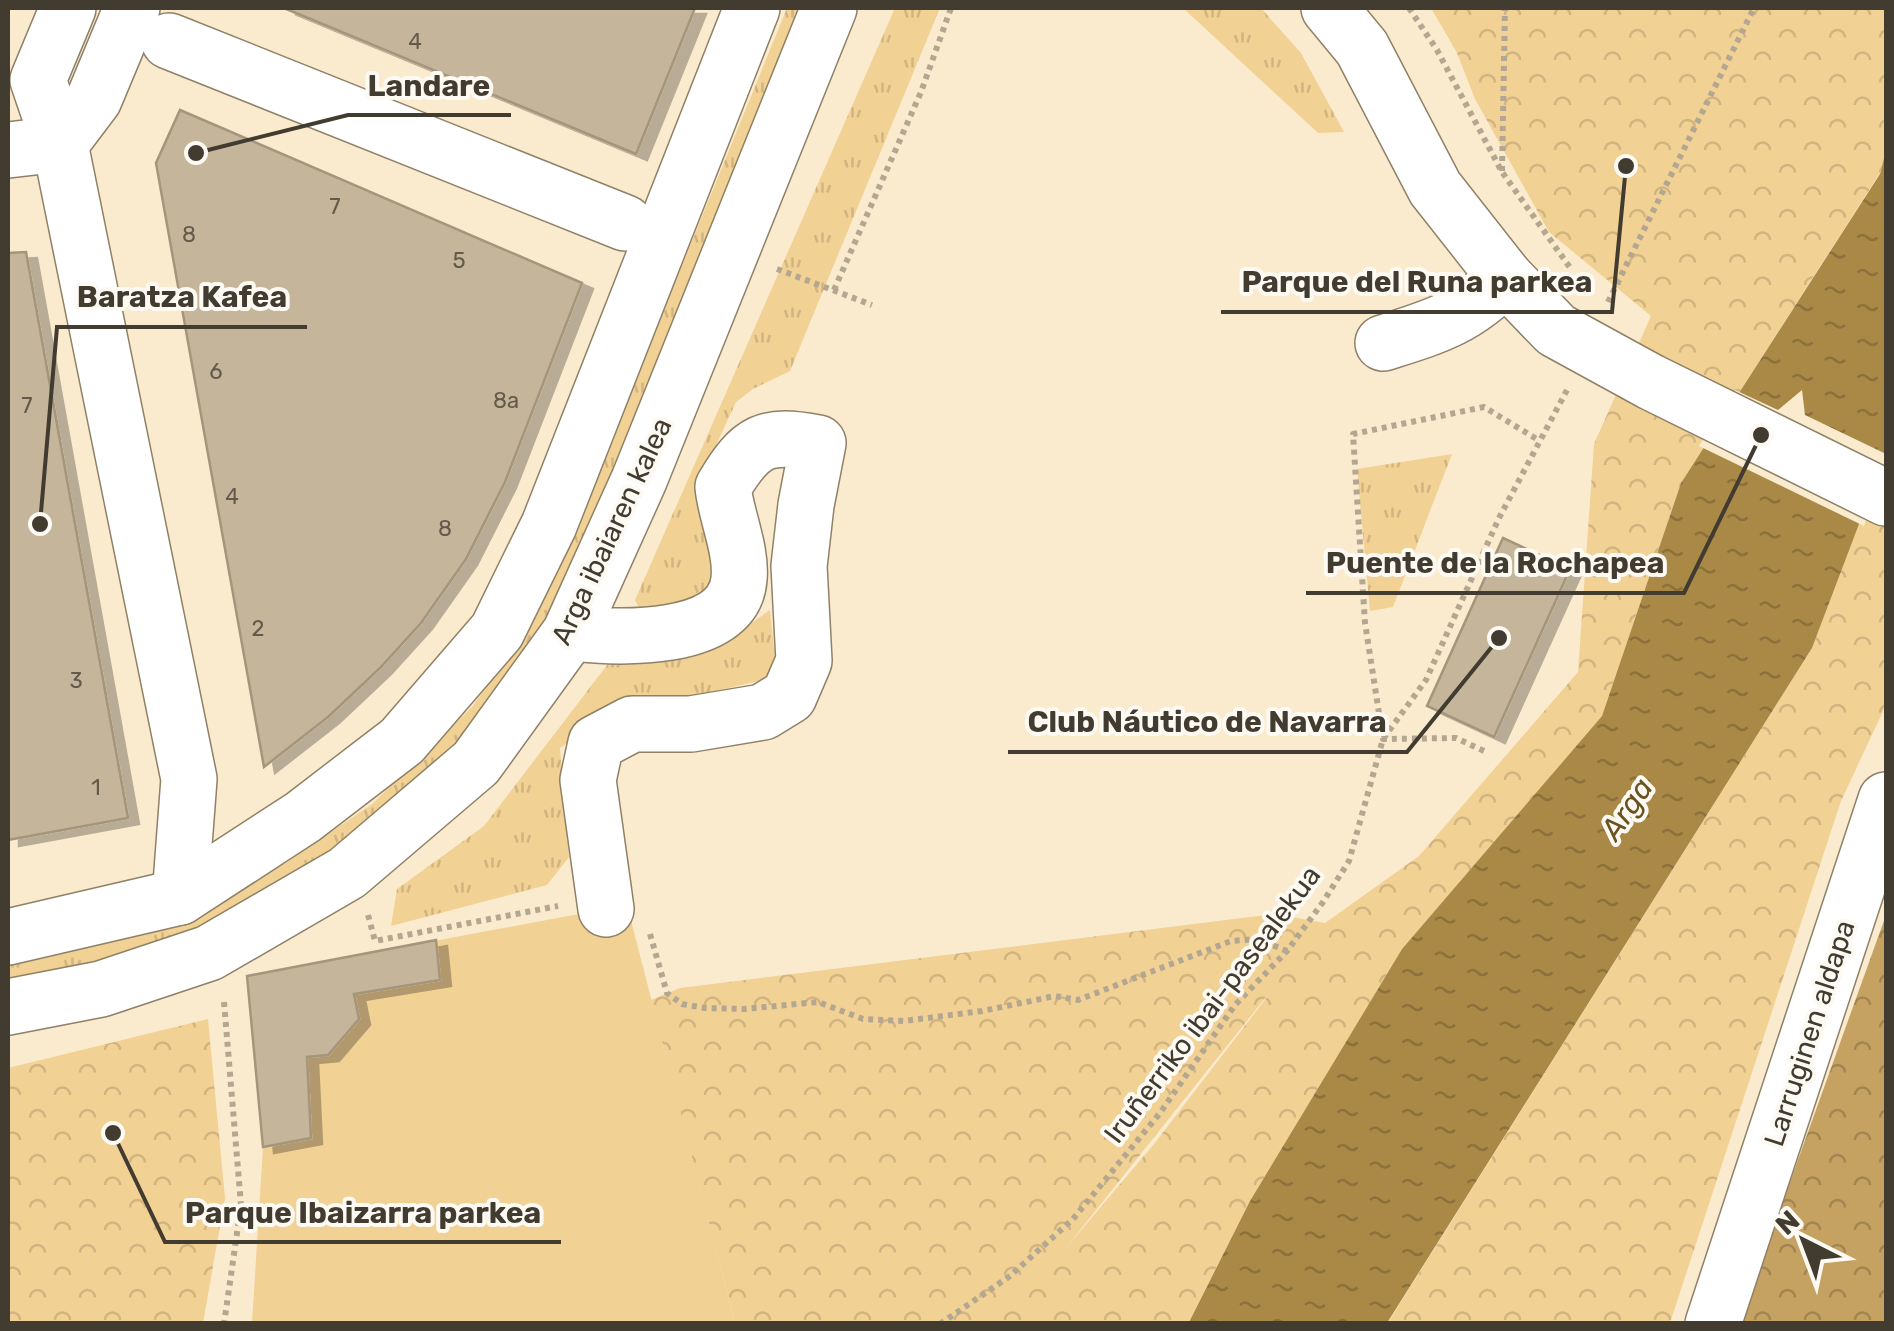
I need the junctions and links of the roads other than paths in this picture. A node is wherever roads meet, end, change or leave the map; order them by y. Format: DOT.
graph roads {
  1 [pos="68,8"];
  2 [pos="752,8"];
  3 [pos="830,8"];
  4 [pos="1329,8"];
  5 [pos="150,24"];
  6 [pos="34,147"];
  7 [pos="625,223"];
  8 [pos="1505,278"];
  9 [pos="1383,342"];
  10 [pos="1886,498"];
  11 [pos="570,633"];
  12 [pos="1886,800"];
  13 [pos="180,898"];
  14 [pos="605,903"];
  15 [pos="8,937"];
  16 [pos="8,1006"];
  17 [pos="1713,1324"];
  1 -- 6 [label="street"];
  2 -- 13 [label="street"];
  3 -- 11 [label="street, Arga ibaiaren kalea"];
  4 -- 8 [label="street"];
  5 -- 6 [label="street"];
  5 -- 7 [label="street"];
  6 -- 13 [label="street"];
  8 -- 9 [label="street"];
  8 -- 10 [label="street"];
  11 -- 14 [label="street"];
  11 -- 16 [label="street, Arga ibaiaren kalea"];
  12 -- 17 [label="street, Larruginen aldapa"];
  13 -- 15 [label="street"];
}
